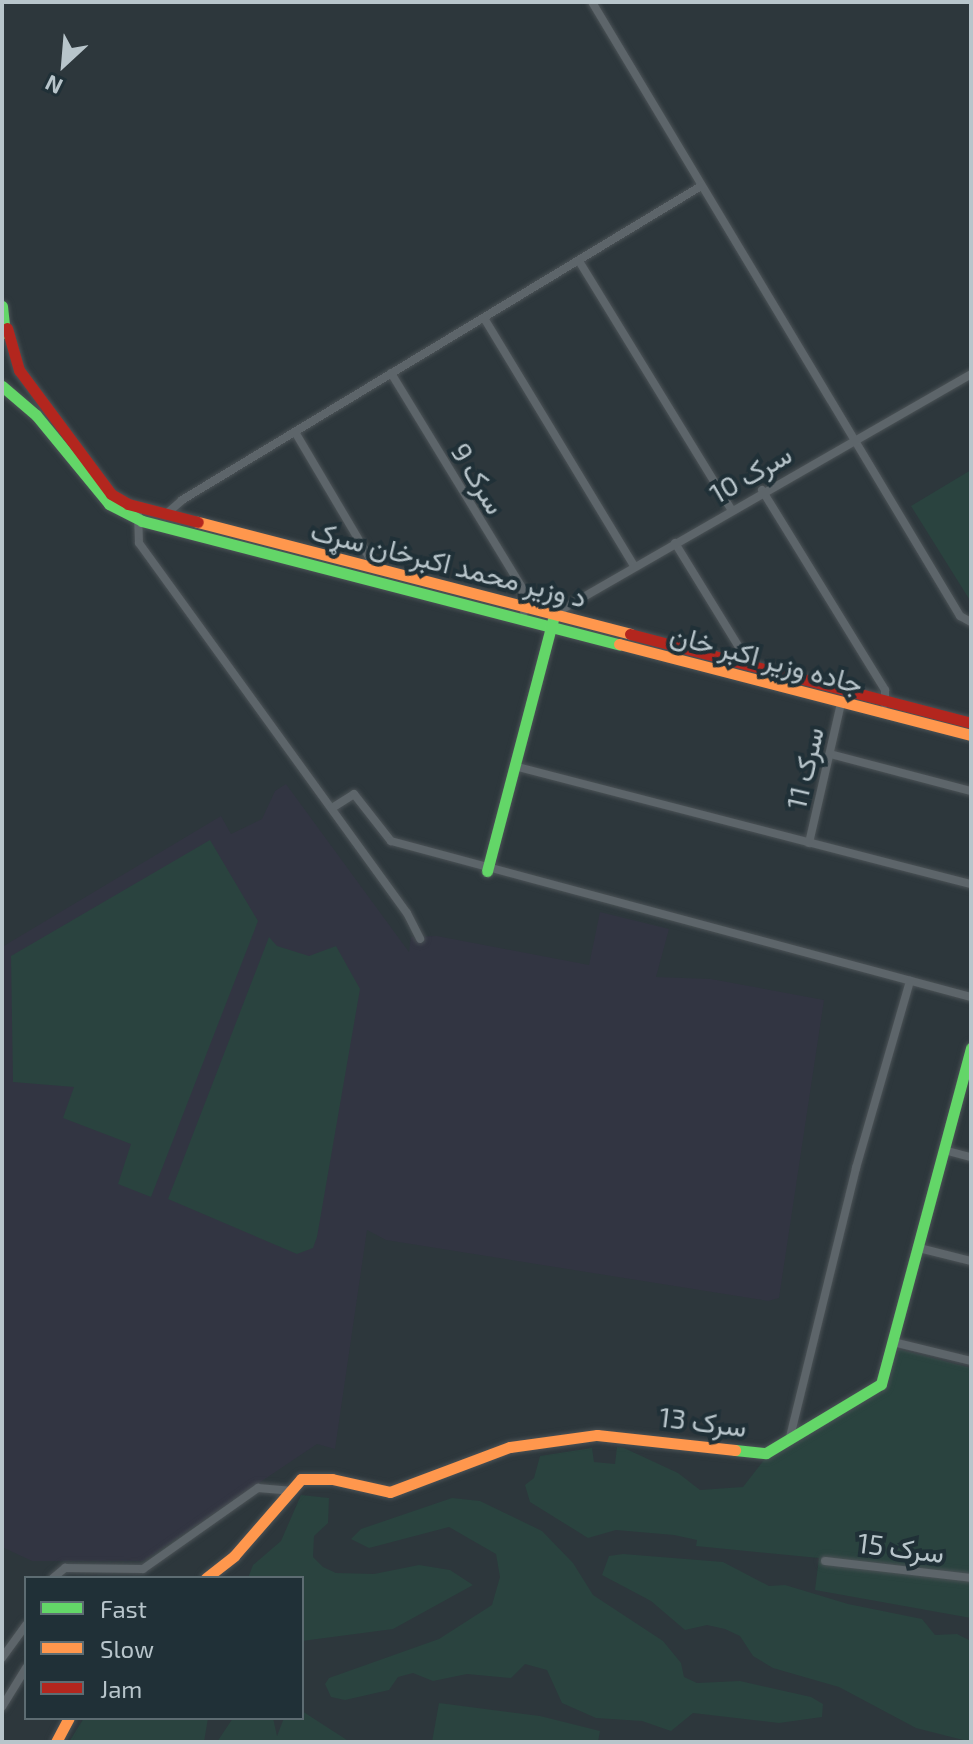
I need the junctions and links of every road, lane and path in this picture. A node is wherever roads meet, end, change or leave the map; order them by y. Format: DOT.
graph roads {
  1 [pos="592,2"];
  2 [pos="701,186"];
  3 [pos="579,261"];
  4 [pos="2,306"];
  5 [pos="484,318"];
  6 [pos="7,328"];
  7 [pos="2,343"];
  8 [pos="391,373"];
  9 [pos="971,374"];
  10 [pos="2,386"];
  11 [pos="295,432"];
  12 [pos="853,439"];
  13 [pos="762,490"];
  14 [pos="731,509"];
  15 [pos="139,513"];
  16 [pos="165,515"];
  17 [pos="675,543"];
  18 [pos="634,566"];
  19 [pos="375,576"];
  20 [pos="525,607"];
  21 [pos="554,614"];
  22 [pos="522,620"];
  23 [pos="971,622"];
  24 [pos="552,627"];
  25 [pos="749,672"];
  26 [pos="841,703"];
  27 [pos="885,707"];
  28 [pos="971,723"];
  29 [pos="971,735"];
  30 [pos="830,754"];
  31 [pos="514,766"];
  32 [pos="971,791"];
  33 [pos="332,808"];
  34 [pos="809,843"];
  35 [pos="487,871"];
  36 [pos="971,884"];
  37 [pos="420,939"];
  38 [pos="910,981"];
  39 [pos="971,997"];
  40 [pos="971,1049"];
  41 [pos="944,1150"];
  42 [pos="971,1157"];
  43 [pos="919,1248"];
  44 [pos="971,1261"];
  45 [pos="893,1342"];
  46 [pos="971,1361"];
  47 [pos="790,1437"];
  48 [pos="290,1491"];
  49 [pos="825,1561"];
  50 [pos="55,1576"];
  51 [pos="209,1576"];
  52 [pos="971,1578"];
  53 [pos="24,1628"];
  54 [pos="2,1658"];
  55 [pos="24,1671"];
  56 [pos="2,1707"];
  57 [pos="68,1720"];
  58 [pos="56,1742"];
  1 -- 2 [label="street"];
  2 -- 3 [label="street"];
  2 -- 12 [label="street"];
  3 -- 5 [label="street"];
  3 -- 14 [label="street"];
  4 -- 6 [label="main road, د وزیر محمد اکبرخان سړک"];
  5 -- 8 [label="street"];
  5 -- 18 [label="street"];
  6 -- 7 [label="main road"];
  6 -- 15 [label="main road, د وزیر محمد اکبرخان سړک"];
  8 -- 11 [label="street"];
  8 -- 20 [label="street, سرک 9"];
  9 -- 12 [label="street, سرک 10"];
  10 -- 15 [label="main road, د وزیر محمد اکبرخان سړک"];
  11 -- 16 [label="street"];
  11 -- 19 [label="street"];
  12 -- 13 [label="street, سرک 10"];
  12 -- 23 [label="street"];
  13 -- 14 [label="street, سرک 10"];
  13 -- 27 [label="street"];
  14 -- 17 [label="street, سرک 10"];
  15 -- 16 [label="main road, د وزیر محمد اکبرخان سړک"];
  15 -- 19 [label="main road, د وزیر محمد اکبرخان سړک"];
  15 -- 33 [label="street"];
  16 -- 19 [label="main road, د وزیر محمد اکبرخان سړک"];
  17 -- 18 [label="street, سرک 10"];
  17 -- 25 [label="street"];
  18 -- 21 [label="street, سرک 10"];
  19 -- 20 [label="main road, د وزیر محمد اکبرخان سړک"];
  19 -- 22 [label="main road, د وزیر محمد اکبرخان سړک"];
  20 -- 21 [label="main road, د وزیر محمد اکبرخان سړک"];
  20 -- 22 [label="street"];
  21 -- 24 [label="main road"];
  21 -- 25 [label="main road, د وزیر محمد اکبرخان سړک"];
  22 -- 24 [label="main road, د وزیر محمد اکبرخان سړک"];
  24 -- 25 [label="main road, جاده وزیر اکبر خان"];
  24 -- 31 [label="main road"];
  25 -- 26 [label="main road, جاده وزیر اکبر خان"];
  25 -- 27 [label="main road, د وزیر محمد اکبرخان سړک"];
  26 -- 27 [label="main road, جاده وزیر اکبر خان"];
  26 -- 30 [label="street, سرک 11"];
  27 -- 28 [label="main road, د وزیر محمد اکبرخان سړک"];
  27 -- 29 [label="main road, جاده وزیر اکبر خان"];
  30 -- 32 [label="street"];
  30 -- 34 [label="street, سرک 11"];
  31 -- 34 [label="street"];
  31 -- 35 [label="main road"];
  33 -- 35 [label="street"];
  33 -- 37 [label="street"];
  34 -- 36 [label="street"];
  35 -- 38 [label="street"];
  38 -- 39 [label="street"];
  38 -- 47 [label="street"];
  40 -- 41 [label="main road, سرک 13"];
  41 -- 42 [label="street"];
  41 -- 43 [label="main road, سرک 13"];
  43 -- 44 [label="street"];
  43 -- 45 [label="main road, سرک 13"];
  45 -- 46 [label="street"];
  45 -- 47 [label="main road, سرک 13"];
  47 -- 48 [label="main road, سرک 13"];
  48 -- 50 [label="street"];
  48 -- 51 [label="main road, سرک 13"];
  49 -- 52 [label="street, سرک 15"];
  53 -- 54 [label="street"];
  55 -- 56 [label="street"];
  57 -- 58 [label="main road"];
}
